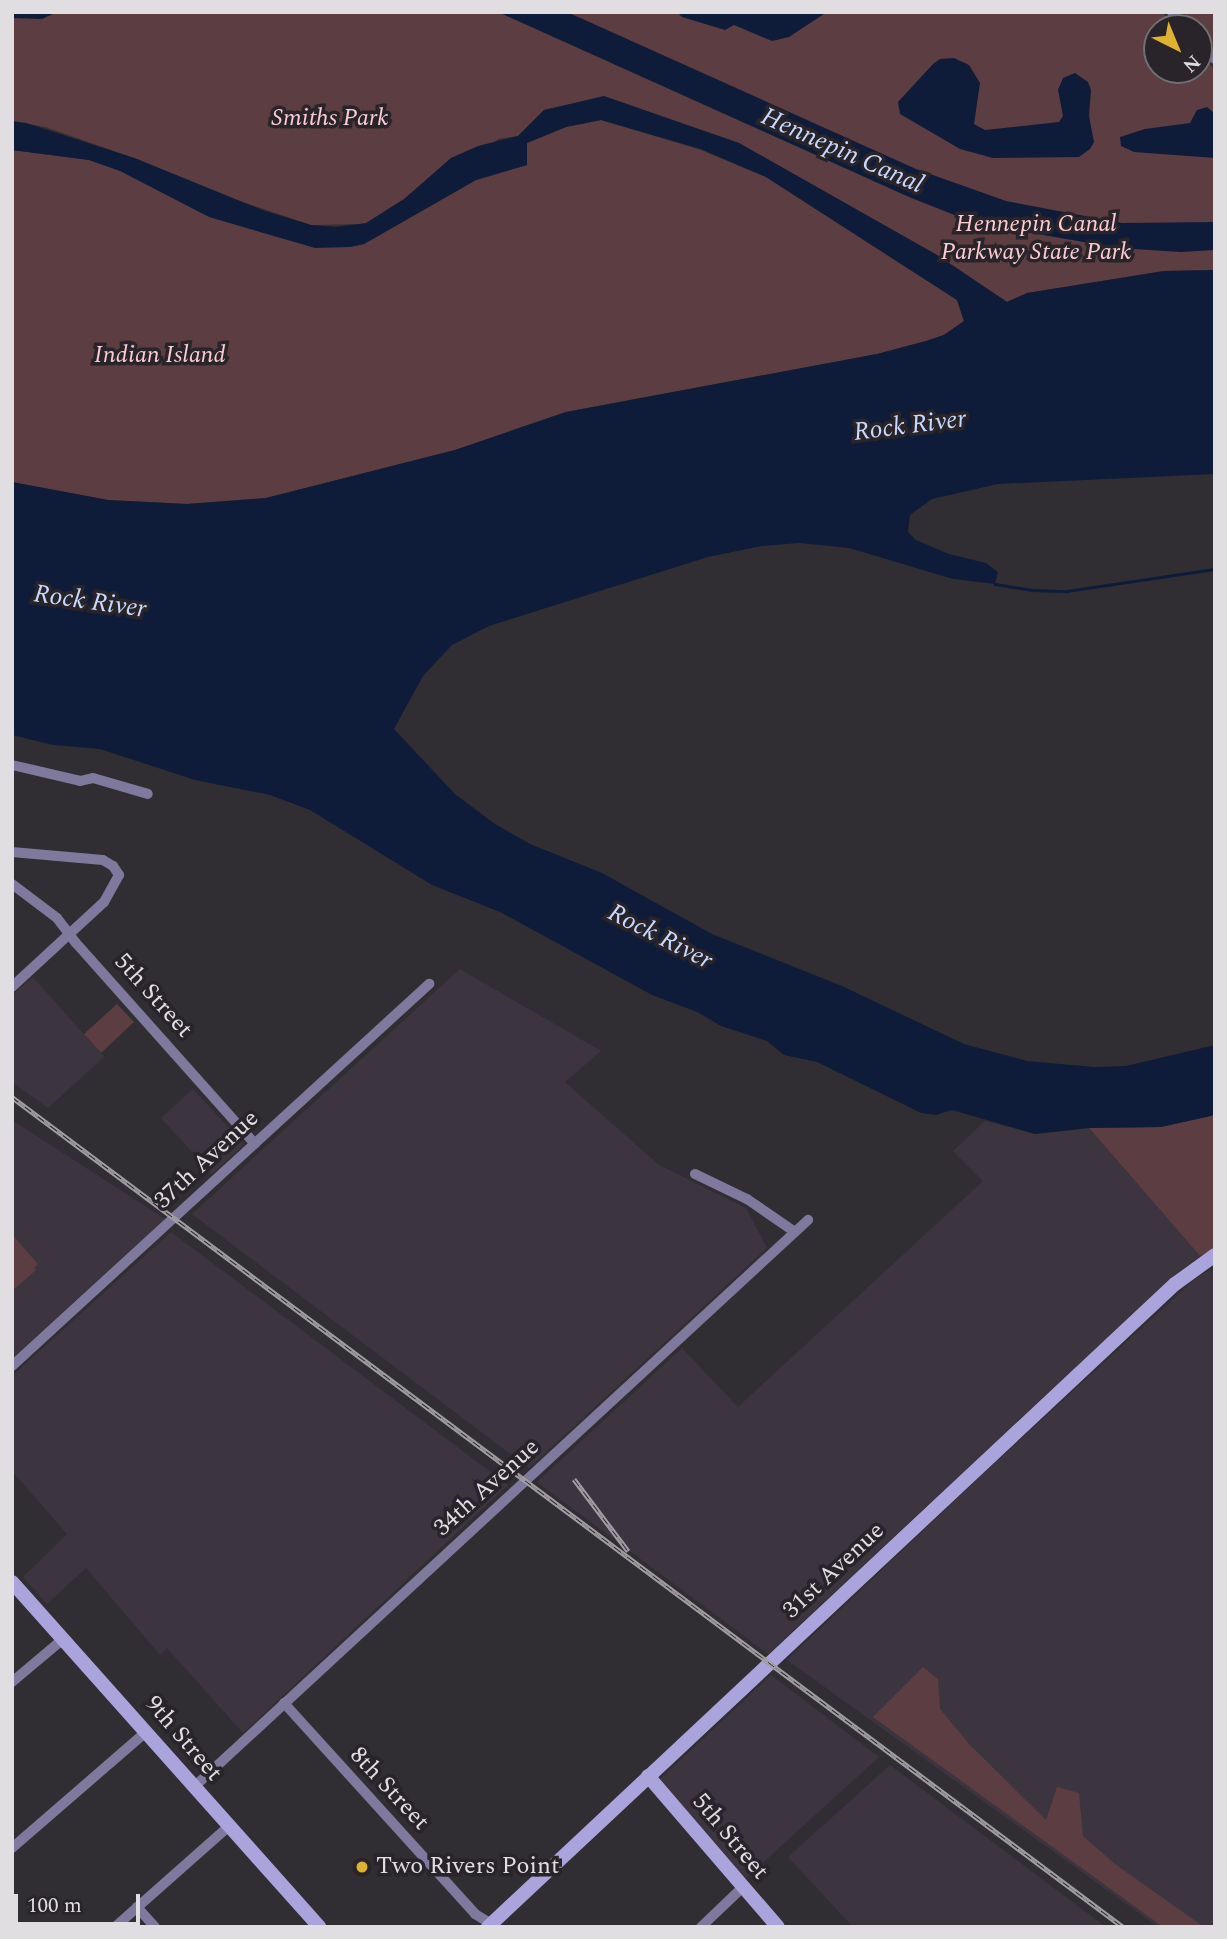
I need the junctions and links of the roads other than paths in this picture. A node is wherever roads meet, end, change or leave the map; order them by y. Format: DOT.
graph roads {
  1 [pos="12,765"];
  2 [pos="148,794"];
  3 [pos="12,852"];
  4 [pos="12,884"];
  5 [pos="70,935"];
  6 [pos="429,984"];
  7 [pos="12,987"];
  8 [pos="255,1144"];
  9 [pos="695,1174"];
  10 [pos="808,1220"];
  11 [pos="795,1232"];
  12 [pos="1215,1255"];
  13 [pos="12,1366"];
  14 [pos="12,1582"];
  15 [pos="63,1639"];
  16 [pos="12,1682"];
  17 [pos="284,1703"];
  18 [pos="146,1732"];
  19 [pos="648,1776"];
  20 [pos="194,1787"];
  21 [pos="229,1826"];
  22 [pos="12,1849"];
  23 [pos="742,1888"];
  24 [pos="137,1907"];
  25 [pos="492,1926"];
  26 [pos="115,1927"];
  27 [pos="155,1927"];
  28 [pos="319,1927"];
  29 [pos="701,1927"];
  30 [pos="778,1927"];
  1 -- 2 [label="street"];
  3 -- 5 [label="street"];
  4 -- 5 [label="street, 5th Street"];
  5 -- 7 [label="street"];
  5 -- 8 [label="street, 5th Street"];
  6 -- 8 [label="street, 37th Avenue"];
  8 -- 13 [label="street, 37th Avenue"];
  9 -- 11 [label="street"];
  10 -- 11 [label="street, 34th Avenue"];
  11 -- 17 [label="street, 34th Avenue"];
  12 -- 19 [label="street, 31st Avenue"];
  14 -- 15 [label="street, 9th Street"];
  15 -- 16 [label="street"];
  15 -- 18 [label="street, 9th Street"];
  17 -- 20 [label="street, 34th Avenue"];
  17 -- 25 [label="street, 8th Street"];
  18 -- 20 [label="street, 9th Street"];
  18 -- 22 [label="street"];
  19 -- 23 [label="street, 5th Street"];
  19 -- 25 [label="street, 31st Avenue"];
  20 -- 21 [label="street, 9th Street"];
  21 -- 24 [label="street"];
  21 -- 28 [label="street, 9th Street"];
  23 -- 29 [label="street"];
  23 -- 30 [label="street, 5th Street"];
  24 -- 26 [label="street"];
  24 -- 27 [label="street"];
}
